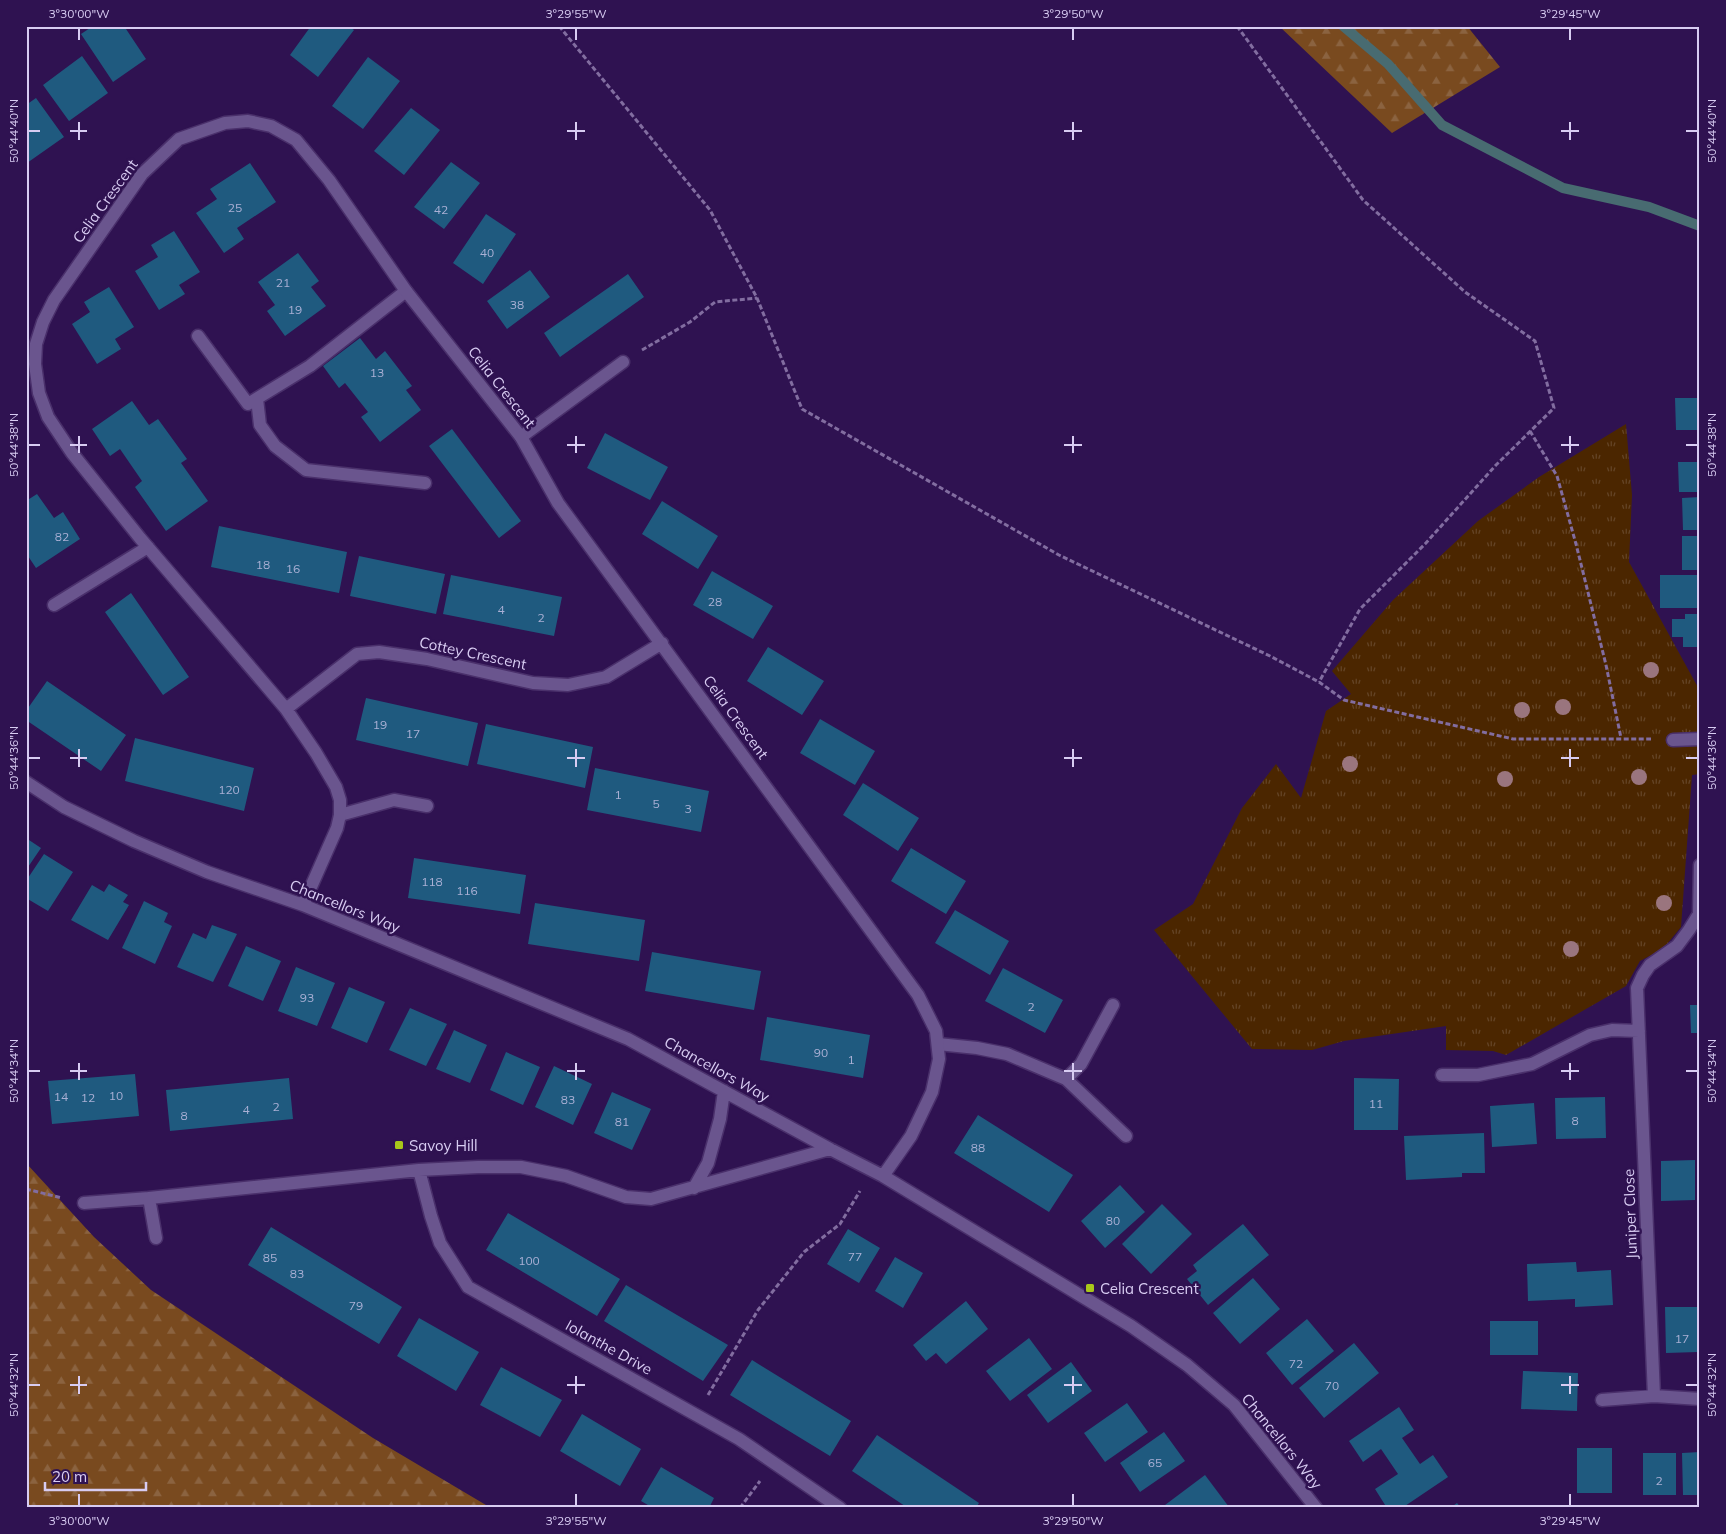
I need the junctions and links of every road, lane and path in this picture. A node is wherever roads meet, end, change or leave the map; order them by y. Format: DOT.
graph roads {
  1 [pos="559,26"];
  2 [pos="1237,26"];
  3 [pos="406,290"];
  4 [pos="757,298"];
  5 [pos="198,336"];
  6 [pos="623,362"];
  7 [pos="257,399"];
  8 [pos="1530,431"];
  9 [pos="521,437"];
  10 [pos="425,483"];
  11 [pos="148,547"];
  12 [pos="54,605"];
  13 [pos="662,643"];
  14 [pos="1319,682"];
  15 [pos="286,708"];
  16 [pos="1621,738"];
  17 [pos="1700,739"];
  18 [pos="1673,740"];
  19 [pos="26,782"];
  20 [pos="427,806"];
  21 [pos="340,815"];
  22 [pos="1700,865"];
  23 [pos="304,905"];
  24 [pos="1113,1005"];
  25 [pos="1639,1031"];
  26 [pos="938,1044"];
  27 [pos="1442,1075"];
  28 [pos="1066,1079"];
  29 [pos="724,1091"];
  30 [pos="1126,1136"];
  31 [pos="830,1149"];
  32 [pos="419,1170"];
  33 [pos="878,1174"];
  34 [pos="694,1188"];
  35 [pos="26,1190"];
  36 [pos="149,1198"];
  37 [pos="84,1203"];
  38 [pos="156,1238"];
  39 [pos="717,1380"];
  40 [pos="1654,1396"];
  41 [pos="1700,1399"];
  42 [pos="1602,1400"];
  43 [pos="774,1462"];
  44 [pos="740,1508"];
  45 [pos="840,1508"];
  46 [pos="1316,1508"];
  1 -- 4 [label="path"];
  2 -- 8 [label="path"];
  3 -- 7 [label="street"];
  3 -- 9 [label="street, Celia Crescent"];
  3 -- 11 [label="street, Celia Crescent"];
  4 -- 6 [label="path"];
  4 -- 14 [label="path"];
  5 -- 7 [label="street"];
  6 -- 9 [label="street"];
  7 -- 10 [label="street"];
  8 -- 14 [label="path"];
  8 -- 16 [label="path"];
  9 -- 13 [label="street, Celia Crescent"];
  11 -- 12 [label="street"];
  11 -- 15 [label="street, Celia Crescent"];
  13 -- 15 [label="street, Cottey Crescent"];
  13 -- 26 [label="street, Celia Crescent"];
  14 -- 16 [label="path"];
  15 -- 21 [label="street, Celia Crescent"];
  16 -- 18 [label="path"];
  17 -- 18 [label="street"];
  19 -- 23 [label="street, Chancellors Way"];
  20 -- 21 [label="street"];
  21 -- 23 [label="street, Celia Crescent"];
  22 -- 25 [label="street, Juniper Close"];
  23 -- 29 [label="street, Chancellors Way"];
  24 -- 28 [label="street"];
  25 -- 27 [label="street"];
  25 -- 40 [label="street, Juniper Close"];
  26 -- 28 [label="street"];
  26 -- 33 [label="street, Celia Crescent"];
  28 -- 30 [label="street"];
  29 -- 31 [label="street, Chancellors Way"];
  29 -- 34 [label="street"];
  31 -- 33 [label="street, Chancellors Way"];
  31 -- 34 [label="street"];
  32 -- 34 [label="street"];
  32 -- 36 [label="street"];
  32 -- 43 [label="street, Iolanthe Drive"];
  33 -- 39 [label="path"];
  33 -- 46 [label="street, Chancellors Way"];
  35 -- 37 [label="path"];
  36 -- 37 [label="street"];
  36 -- 38 [label="street"];
  40 -- 41 [label="street"];
  40 -- 42 [label="street"];
  43 -- 44 [label="path"];
  43 -- 45 [label="street, Iolanthe Drive"];
}
